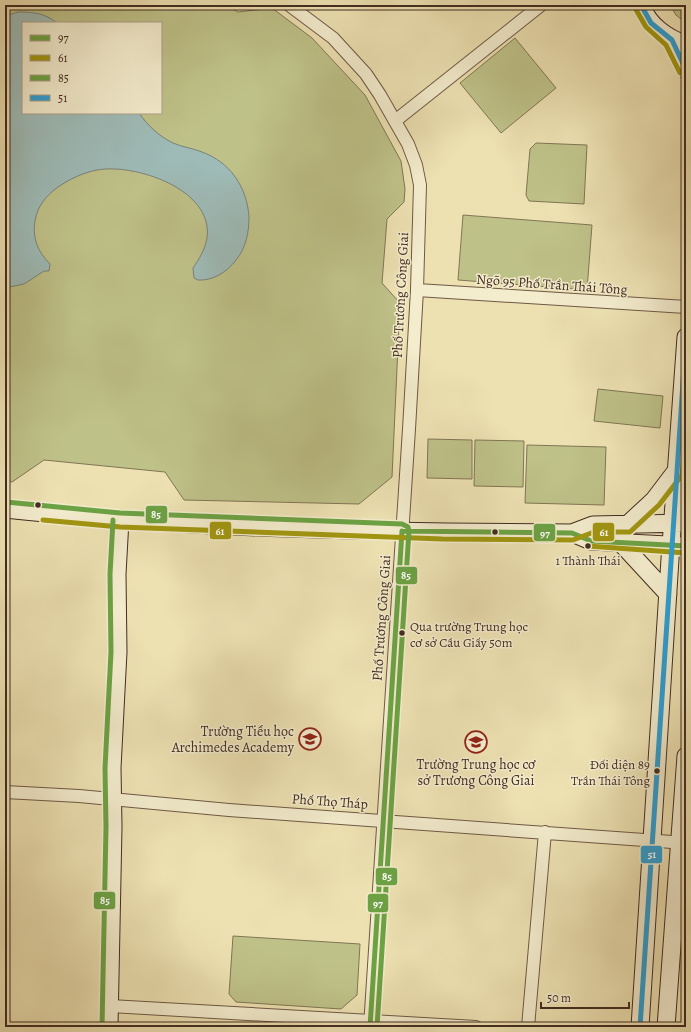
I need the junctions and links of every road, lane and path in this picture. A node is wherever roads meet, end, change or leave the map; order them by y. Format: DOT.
graph roads {
  1 [pos="289,5"];
  2 [pos="541,5"];
  3 [pos="641,5"];
  4 [pos="679,43"];
  5 [pos="686,70"];
  6 [pos="396,121"];
  7 [pos="417,290"];
  8 [pos="686,307"];
  9 [pos="686,337"];
  10 [pos="676,471"];
  11 [pos="5,509"];
  12 [pos="120,520"];
  13 [pos="679,523"];
  14 [pos="627,525"];
  15 [pos="402,531"];
  16 [pos="572,533"];
  17 [pos="620,542"];
  18 [pos="678,546"];
  19 [pos="668,594"];
  20 [pos="686,756"];
  21 [pos="5,792"];
  22 [pos="113,800"];
  23 [pos="382,820"];
  24 [pos="545,832"];
  25 [pos="653,840"];
  26 [pos="683,842"];
  27 [pos="110,1006"];
  28 [pos="370,1025"];
  29 [pos="110,1027"];
  30 [pos="476,1027"];
  31 [pos="528,1027"];
  32 [pos="640,1027"];
  33 [pos="666,1027"];
  1 -- 6 [label="street, Phố Trương Công Giai"];
  2 -- 6 [label="street"];
  3 -- 4 [label="street"];
  4 -- 5 [label="street"];
  6 -- 7 [label="street, Phố Trương Công Giai"];
  7 -- 8 [label="street, Ngõ 95 Phố Trần Thái Tông"];
  7 -- 15 [label="street, Phố Trương Công Giai"];
  9 -- 10 [label="street"];
  10 -- 13 [label="street"];
  10 -- 14 [label="street"];
  11 -- 12 [label="street"];
  12 -- 15 [label="street"];
  12 -- 22 [label="street"];
  13 -- 14 [label="street"];
  13 -- 18 [label="street"];
  14 -- 16 [label="street"];
  15 -- 16 [label="street"];
  15 -- 23 [label="street, Phố Trương Công Giai"];
  16 -- 17 [label="street"];
  17 -- 18 [label="street"];
  17 -- 19 [label="street"];
  18 -- 19 [label="street"];
  19 -- 25 [label="street"];
  20 -- 26 [label="street"];
  21 -- 22 [label="street, Phố Thọ Tháp"];
  22 -- 23 [label="street, Phố Thọ Tháp"];
  22 -- 27 [label="street"];
  23 -- 24 [label="street, Phố Thọ Tháp"];
  23 -- 28 [label="street, Phố Trương Công Giai"];
  24 -- 25 [label="street, Phố Thọ Tháp"];
  24 -- 31 [label="street"];
  25 -- 26 [label="street, Phố Thọ Tháp"];
  25 -- 32 [label="street"];
  26 -- 33 [label="street"];
  27 -- 28 [label="street"];
  27 -- 29 [label="street"];
  28 -- 30 [label="street"];
}
